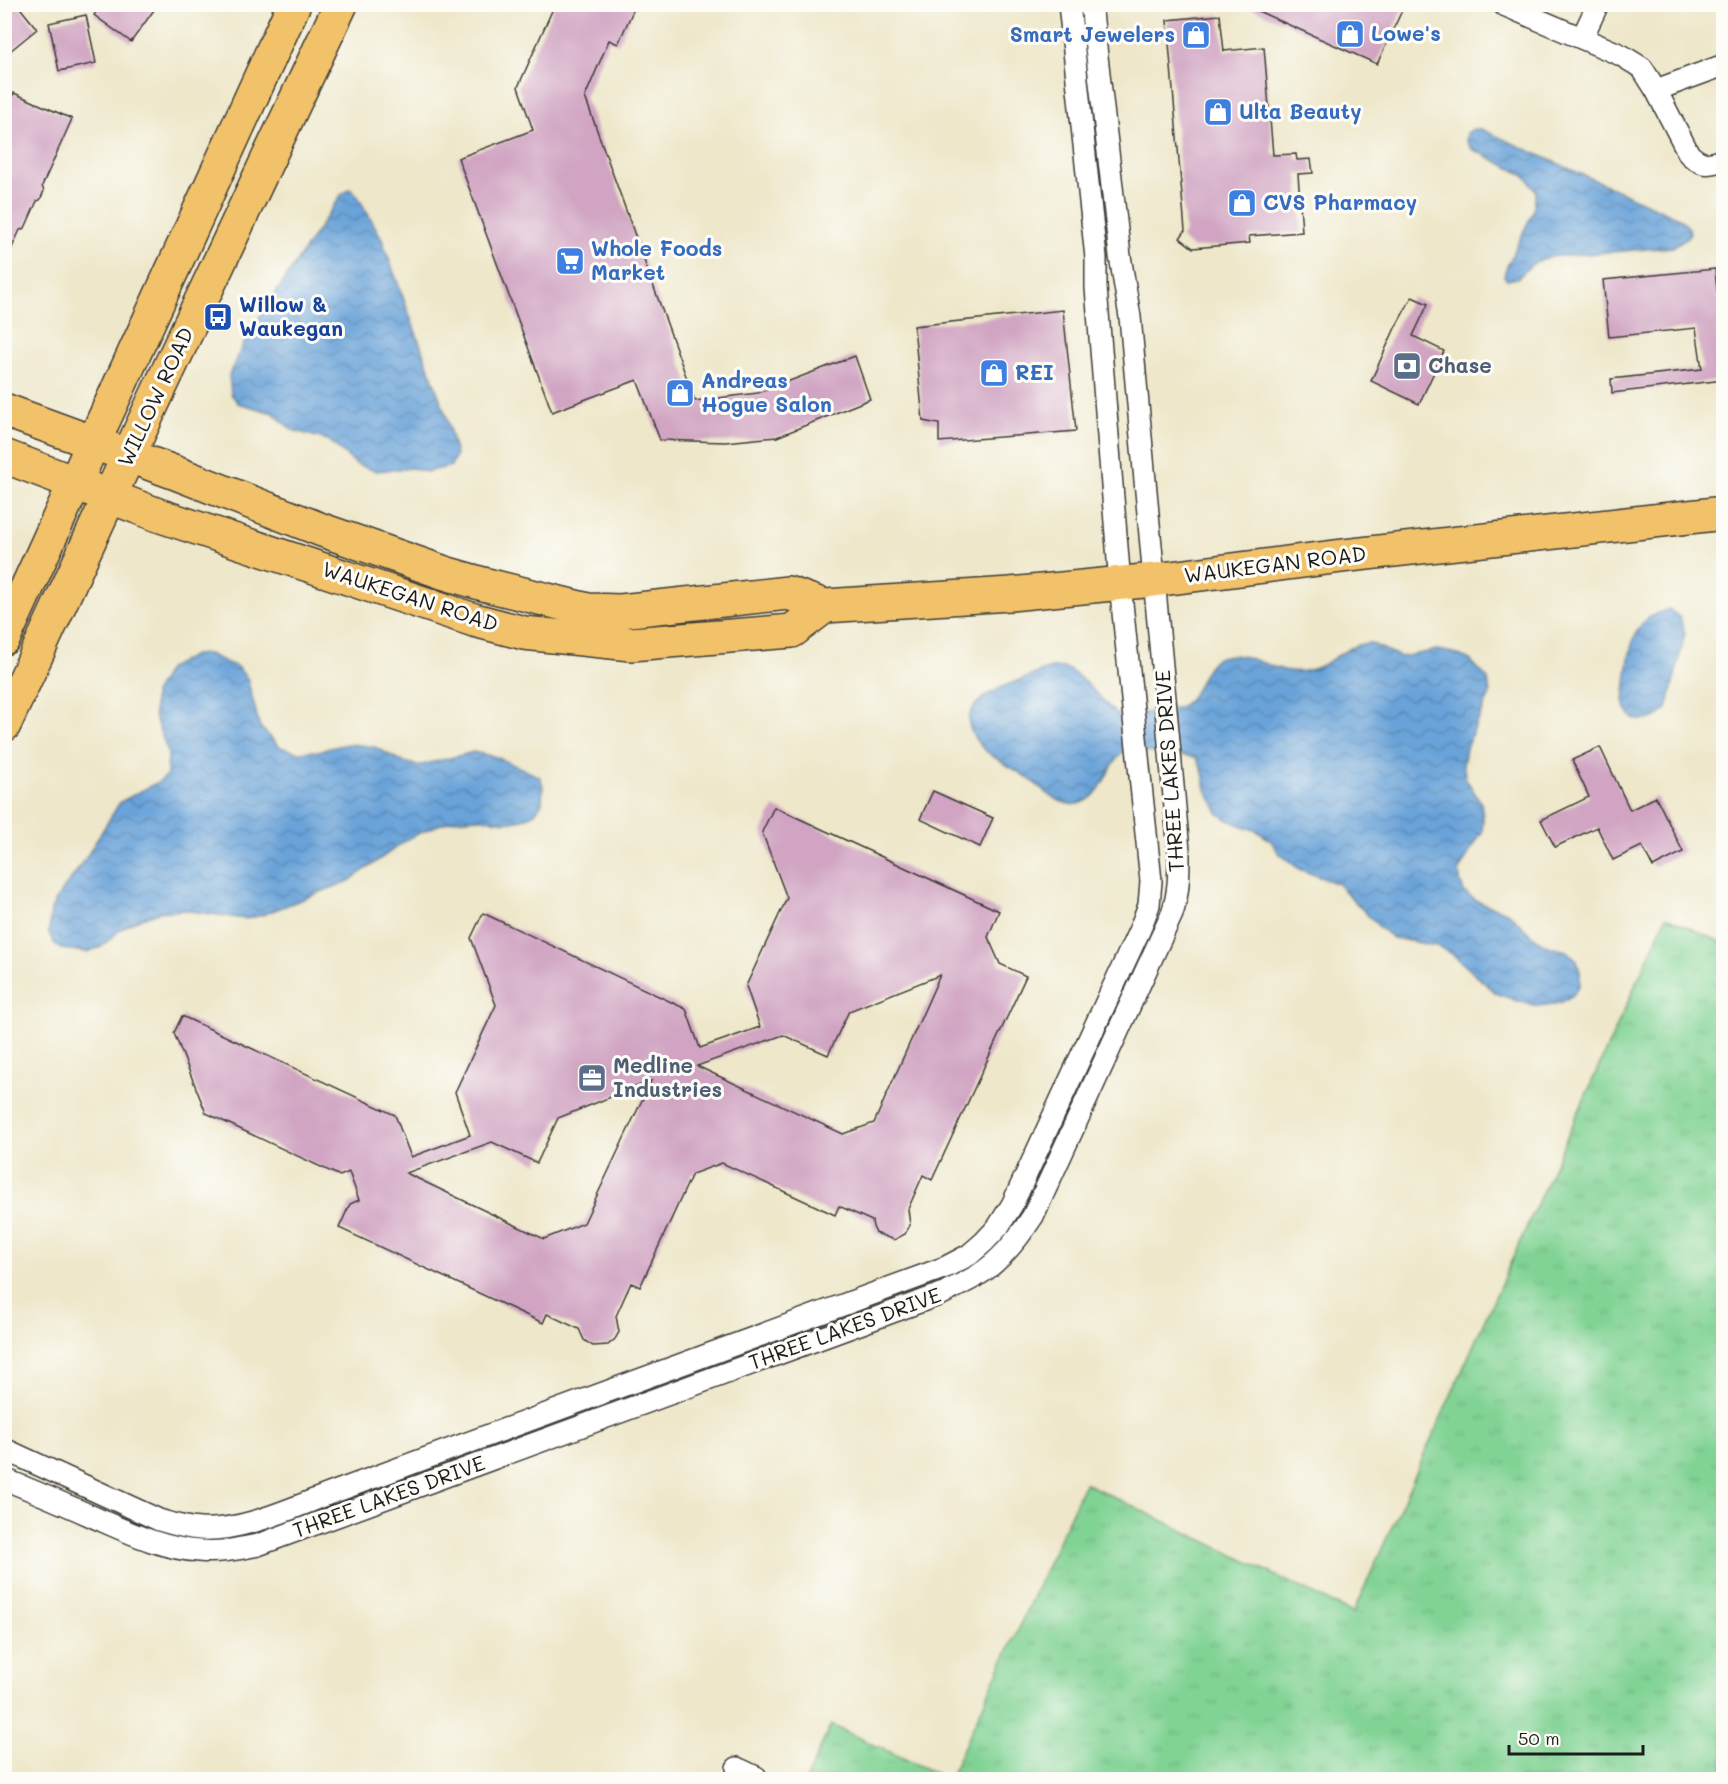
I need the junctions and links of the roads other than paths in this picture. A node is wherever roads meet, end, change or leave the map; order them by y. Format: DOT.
graph roads {
  1 [pos="294,4"];
  2 [pos="341,4"];
  3 [pos="1069,4"];
  4 [pos="1091,4"];
  5 [pos="1598,4"];
  6 [pos="1504,5"];
  7 [pos="1582,38"];
  8 [pos="1724,65"];
  9 [pos="1656,90"];
  10 [pos="1716,163"];
  11 [pos="4,410"];
  12 [pos="95,442"];
  13 [pos="129,455"];
  14 [pos="4,456"];
  15 [pos="76,483"];
  16 [pos="111,496"];
  17 [pos="1724,513"];
  18 [pos="1154,580"];
  19 [pos="1120,584"];
  20 [pos="825,606"];
  21 [pos="4,638"];
  22 [pos="4,725"];
  23 [pos="4,1449"];
  24 [pos="4,1479"];
  25 [pos="737,1768"];
  26 [pos="757,1779"];
  1 -- 12 [label="main road, WILLOW ROAD"];
  2 -- 13 [label="main road, WILLOW ROAD"];
  3 -- 19 [label="street, THREE LAKES DRIVE"];
  4 -- 18 [label="street, THREE LAKES DRIVE"];
  5 -- 7 [label="street"];
  6 -- 7 [label="street"];
  7 -- 9 [label="street"];
  8 -- 9 [label="street"];
  9 -- 10 [label="street"];
  11 -- 12 [label="main road, WAUKEGAN ROAD"];
  12 -- 13 [label="main road, WAUKEGAN ROAD"];
  12 -- 15 [label="main road, WILLOW ROAD"];
  13 -- 16 [label="main road, WILLOW ROAD"];
  13 -- 20 [label="main road, WAUKEGAN ROAD"];
  14 -- 15 [label="main road, WAUKEGAN ROAD"];
  15 -- 16 [label="main road, WAUKEGAN ROAD"];
  15 -- 21 [label="main road, WILLOW ROAD"];
  16 -- 20 [label="main road, WAUKEGAN ROAD"];
  16 -- 22 [label="main road, WILLOW ROAD"];
  17 -- 18 [label="main road, WAUKEGAN ROAD"];
  18 -- 19 [label="main road, WAUKEGAN ROAD"];
  18 -- 24 [label="street, THREE LAKES DRIVE"];
  19 -- 20 [label="main road, WAUKEGAN ROAD"];
  19 -- 23 [label="street, THREE LAKES DRIVE"];
  25 -- 26 [label="street"];
}
